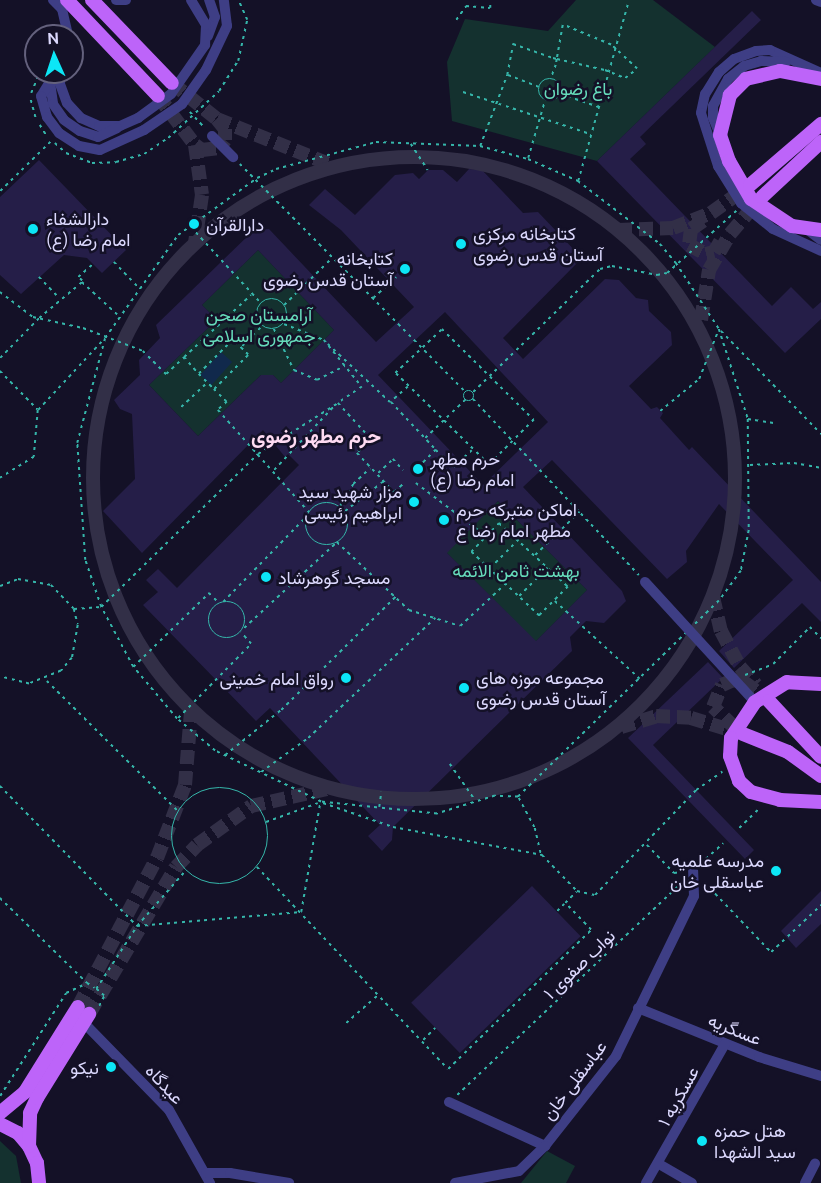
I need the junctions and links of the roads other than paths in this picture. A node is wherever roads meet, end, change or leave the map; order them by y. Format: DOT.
graph roads {
  1 [pos="53,0"];
  2 [pos="67,0"];
  3 [pos="92,0"];
  4 [pos="116,0"];
  5 [pos="126,0"];
  6 [pos="191,0"];
  7 [pos="209,0"];
  8 [pos="224,0"];
  9 [pos="816,0"];
  10 [pos="821,2"];
  11 [pos="65,24"];
  12 [pos="205,45"];
  13 [pos="795,64"];
  14 [pos="821,73"];
  15 [pos="821,79"];
  16 [pos="60,84"];
  17 [pos="48,85"];
  18 [pos="167,91"];
  19 [pos="187,109"];
  20 [pos="821,124"];
  21 [pos="120,126"];
  22 [pos="720,135"];
  23 [pos="212,136"];
  24 [pos="821,142"];
  25 [pos="232,157"];
  26 [pos="750,185"];
  27 [pos="762,197"];
  28 [pos="814,230"];
  29 [pos="821,240"];
  30 [pos="821,251"];
  31 [pos="645,582"];
  32 [pos="821,684"];
  33 [pos="769,700"];
  34 [pos="754,702"];
  35 [pos="743,734"];
  36 [pos="821,757"];
  37 [pos="821,776"];
  38 [pos="821,802"];
  39 [pos="693,871"];
  40 [pos="638,1008"];
  41 [pos="88,1013"];
  42 [pos="725,1044"];
  43 [pos="821,1076"];
  44 [pos="449,1102"];
  45 [pos="0,1113"];
  46 [pos="0,1124"];
  47 [pos="29,1146"];
  48 [pos="544,1146"];
  49 [pos="815,1163"];
  50 [pos="659,1164"];
  51 [pos="208,1178"];
  52 [pos="39,1183"];
  53 [pos="289,1183"];
  54 [pos="455,1183"];
  55 [pos="646,1183"];
  56 [pos="692,1183"];
  57 [pos="805,1183"];
  1 -- 11 [label="street"];
  2 -- 18 [label="main road"];
  3 -- 18 [label="main road"];
  4 -- 5 [label="street"];
  6 -- 12 [label="street"];
  7 -- 12 [label="street"];
  8 -- 19 [label="street"];
  9 -- 10 [label="street"];
  12 -- 18 [label="street"];
  13 -- 14 [label="street"];
  13 -- 22 [label="street"];
  13 -- 30 [label="street"];
  15 -- 22 [label="main road"];
  16 -- 21 [label="street"];
  17 -- 19 [label="street"];
  17 -- 21 [label="street"];
  18 -- 19 [label="street"];
  18 -- 21 [label="street"];
  20 -- 26 [label="main road"];
  22 -- 28 [label="main road"];
  23 -- 25 [label="street"];
  24 -- 27 [label="main road"];
  28 -- 29 [label="street"];
  31 -- 34 [label="street"];
  32 -- 34 [label="main road"];
  33 -- 36 [label="main road"];
  34 -- 38 [label="main road"];
  35 -- 37 [label="main road"];
  39 -- 40 [label="street, عباسقلی خان"];
  40 -- 42 [label="street, عسگریه"];
  40 -- 48 [label="street, عباسقلی خان"];
  41 -- 45 [label="main road"];
  41 -- 47 [label="main road"];
  41 -- 51 [label="street, عیدگاه"];
  42 -- 43 [label="street, عسگریه"];
  42 -- 50 [label="street, عسکریه ۱"];
  44 -- 48 [label="street, عباسقلی خان"];
  46 -- 47 [label="main road"];
  47 -- 52 [label="main road"];
  48 -- 54 [label="street"];
  49 -- 57 [label="street"];
  50 -- 55 [label="street, عسکریه ۱"];
  50 -- 56 [label="street"];
  51 -- 53 [label="street"];
}
